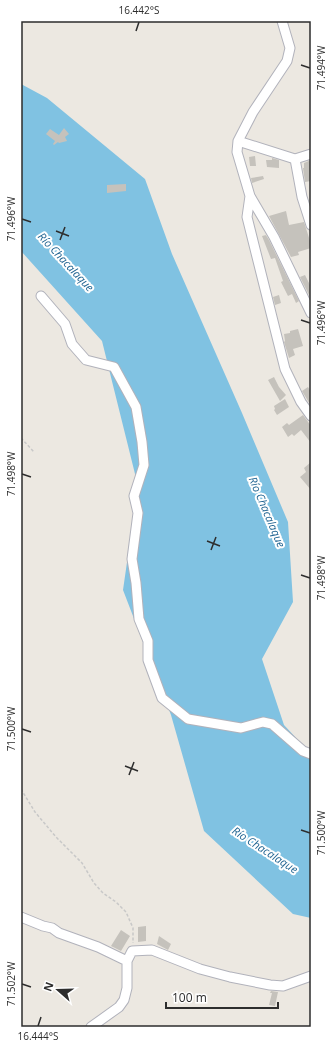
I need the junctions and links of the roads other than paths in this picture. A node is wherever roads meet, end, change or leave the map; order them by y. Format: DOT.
graph roads {
  1 [pos="282,21"];
  2 [pos="238,141"];
  3 [pos="311,154"];
  4 [pos="295,159"];
  5 [pos="250,196"];
  6 [pos="307,196"];
  7 [pos="311,225"];
  8 [pos="41,296"];
  9 [pos="311,313"];
  10 [pos="311,416"];
  11 [pos="311,754"];
  12 [pos="21,917"];
  13 [pos="127,962"];
  14 [pos="311,976"];
  15 [pos="91,1027"];
  1 -- 2 [label="street"];
  2 -- 4 [label="street"];
  2 -- 5 [label="street"];
  3 -- 4 [label="street"];
  4 -- 6 [label="street"];
  5 -- 9 [label="street"];
  5 -- 10 [label="street"];
  6 -- 7 [label="street"];
  8 -- 11 [label="street"];
  12 -- 13 [label="street"];
  13 -- 14 [label="street"];
  13 -- 15 [label="street"];
}
